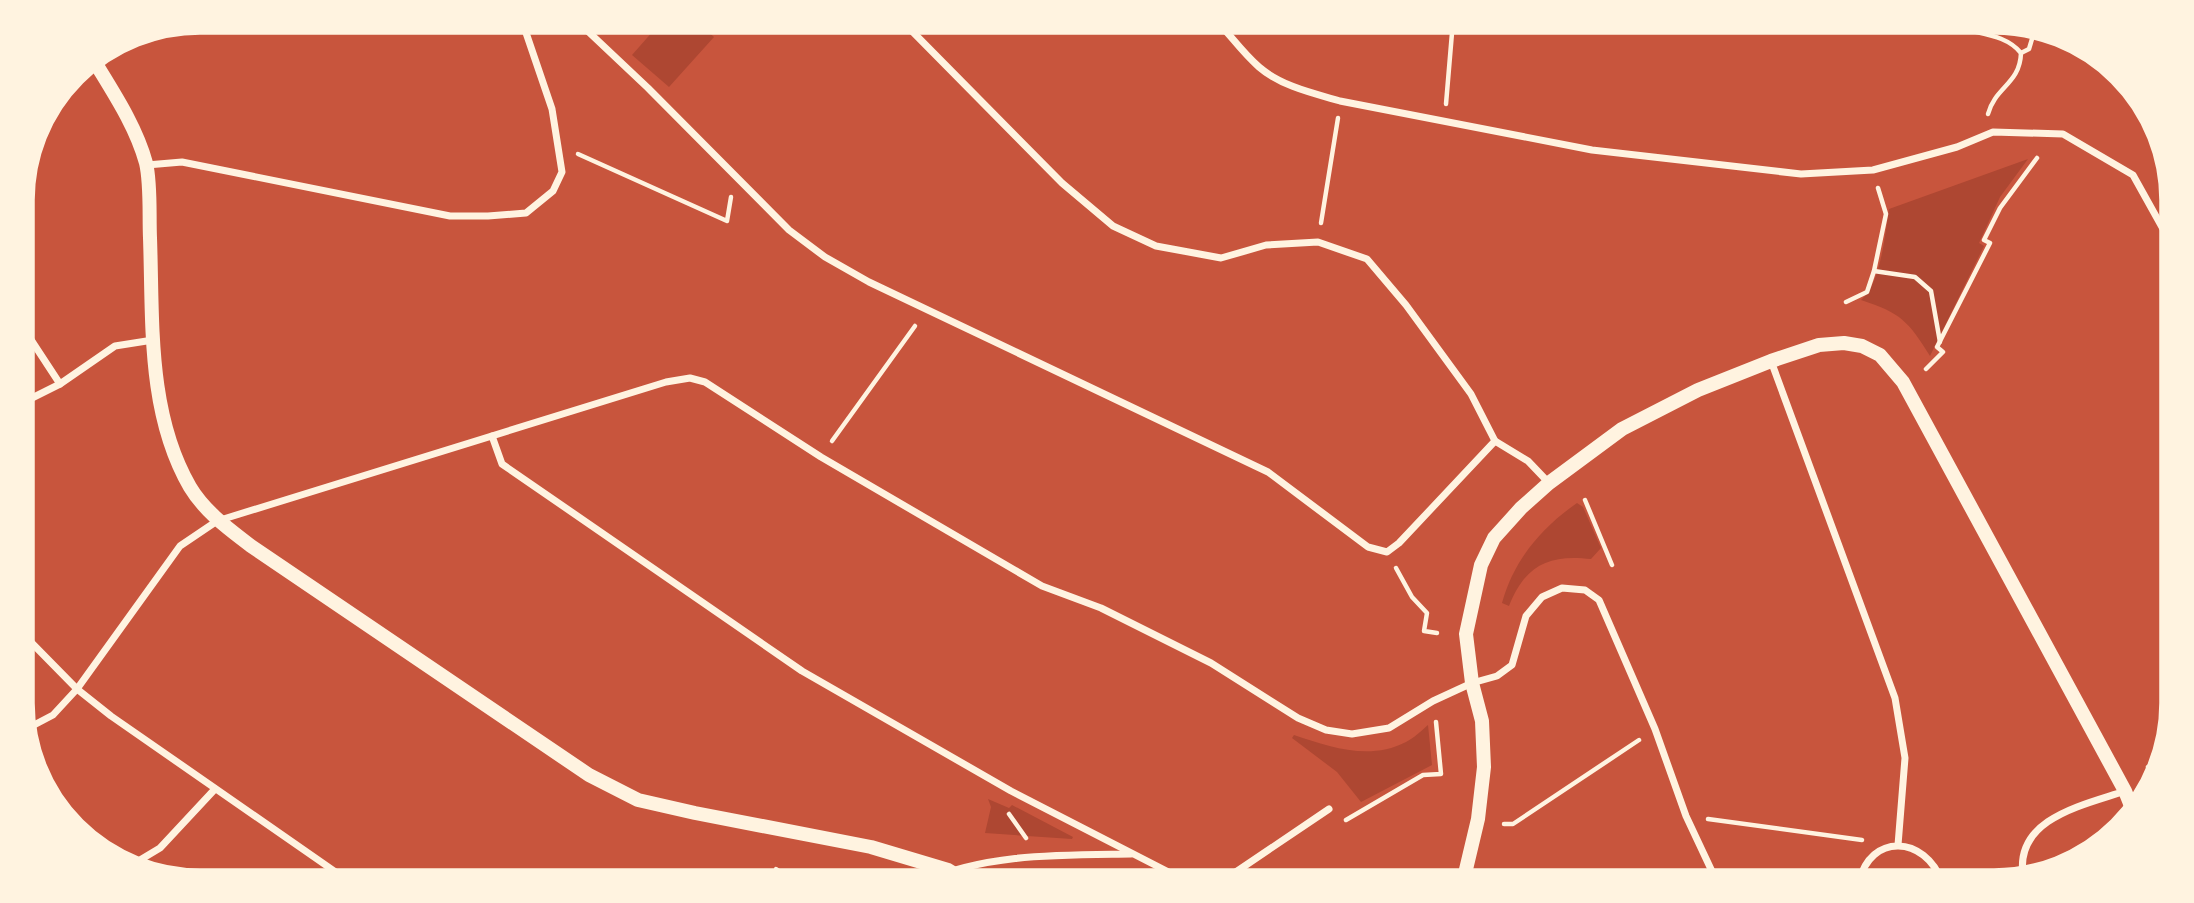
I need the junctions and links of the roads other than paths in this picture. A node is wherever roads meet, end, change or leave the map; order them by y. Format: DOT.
graph roads {
  1 [pos="526,33"];
  2 [pos="589,33"];
  3 [pos="914,33"];
  4 [pos="1228,33"];
  5 [pos="99,68"];
  6 [pos="146,165"];
  7 [pos="2161,225"];
  8 [pos="154,340"];
  9 [pos="34,344"];
  10 [pos="1771,361"];
  11 [pos="60,384"];
  12 [pos="34,397"];
  13 [pos="492,436"];
  14 [pos="1495,441"];
  15 [pos="1549,483"];
  16 [pos="217,521"];
  17 [pos="33,644"];
  18 [pos="1472,683"];
  19 [pos="77,689"];
  20 [pos="35,724"];
  21 [pos="215,789"];
  22 [pos="2124,791"];
  23 [pos="2129,801"];
  24 [pos="1329,809"];
  25 [pos="1898,845"];
  26 [pos="1134,853"];
  27 [pos="142,859"];
  28 [pos="2022,867"];
  29 [pos="1165,869"];
  30 [pos="1240,869"];
  31 [pos="1466,869"];
  32 [pos="1711,869"];
  33 [pos="1864,869"];
  34 [pos="1935,869"];
  35 [pos="332,870"];
  36 [pos="947,870"];
  37 [pos="950,870"];
  1 -- 6 [label="street"];
  2 -- 14 [label="street"];
  3 -- 14 [label="street"];
  4 -- 7 [label="street"];
  5 -- 6 [label="main road"];
  6 -- 8 [label="main road"];
  8 -- 11 [label="street"];
  8 -- 16 [label="main road"];
  9 -- 11 [label="street"];
  10 -- 15 [label="main road"];
  10 -- 22 [label="main road"];
  10 -- 25 [label="street"];
  11 -- 12 [label="street"];
  13 -- 16 [label="street"];
  13 -- 18 [label="street"];
  13 -- 26 [label="street"];
  14 -- 15 [label="street"];
  15 -- 18 [label="main road"];
  16 -- 19 [label="street"];
  16 -- 36 [label="main road"];
  17 -- 19 [label="street"];
  18 -- 31 [label="main road"];
  18 -- 32 [label="street"];
  19 -- 20 [label="street"];
  19 -- 21 [label="street"];
  21 -- 27 [label="street"];
  21 -- 35 [label="street"];
  22 -- 23 [label="main road"];
  22 -- 28 [label="street"];
  24 -- 30 [label="street"];
  25 -- 33 [label="street"];
  25 -- 34 [label="street"];
  26 -- 29 [label="street"];
  26 -- 37 [label="street"];
}
